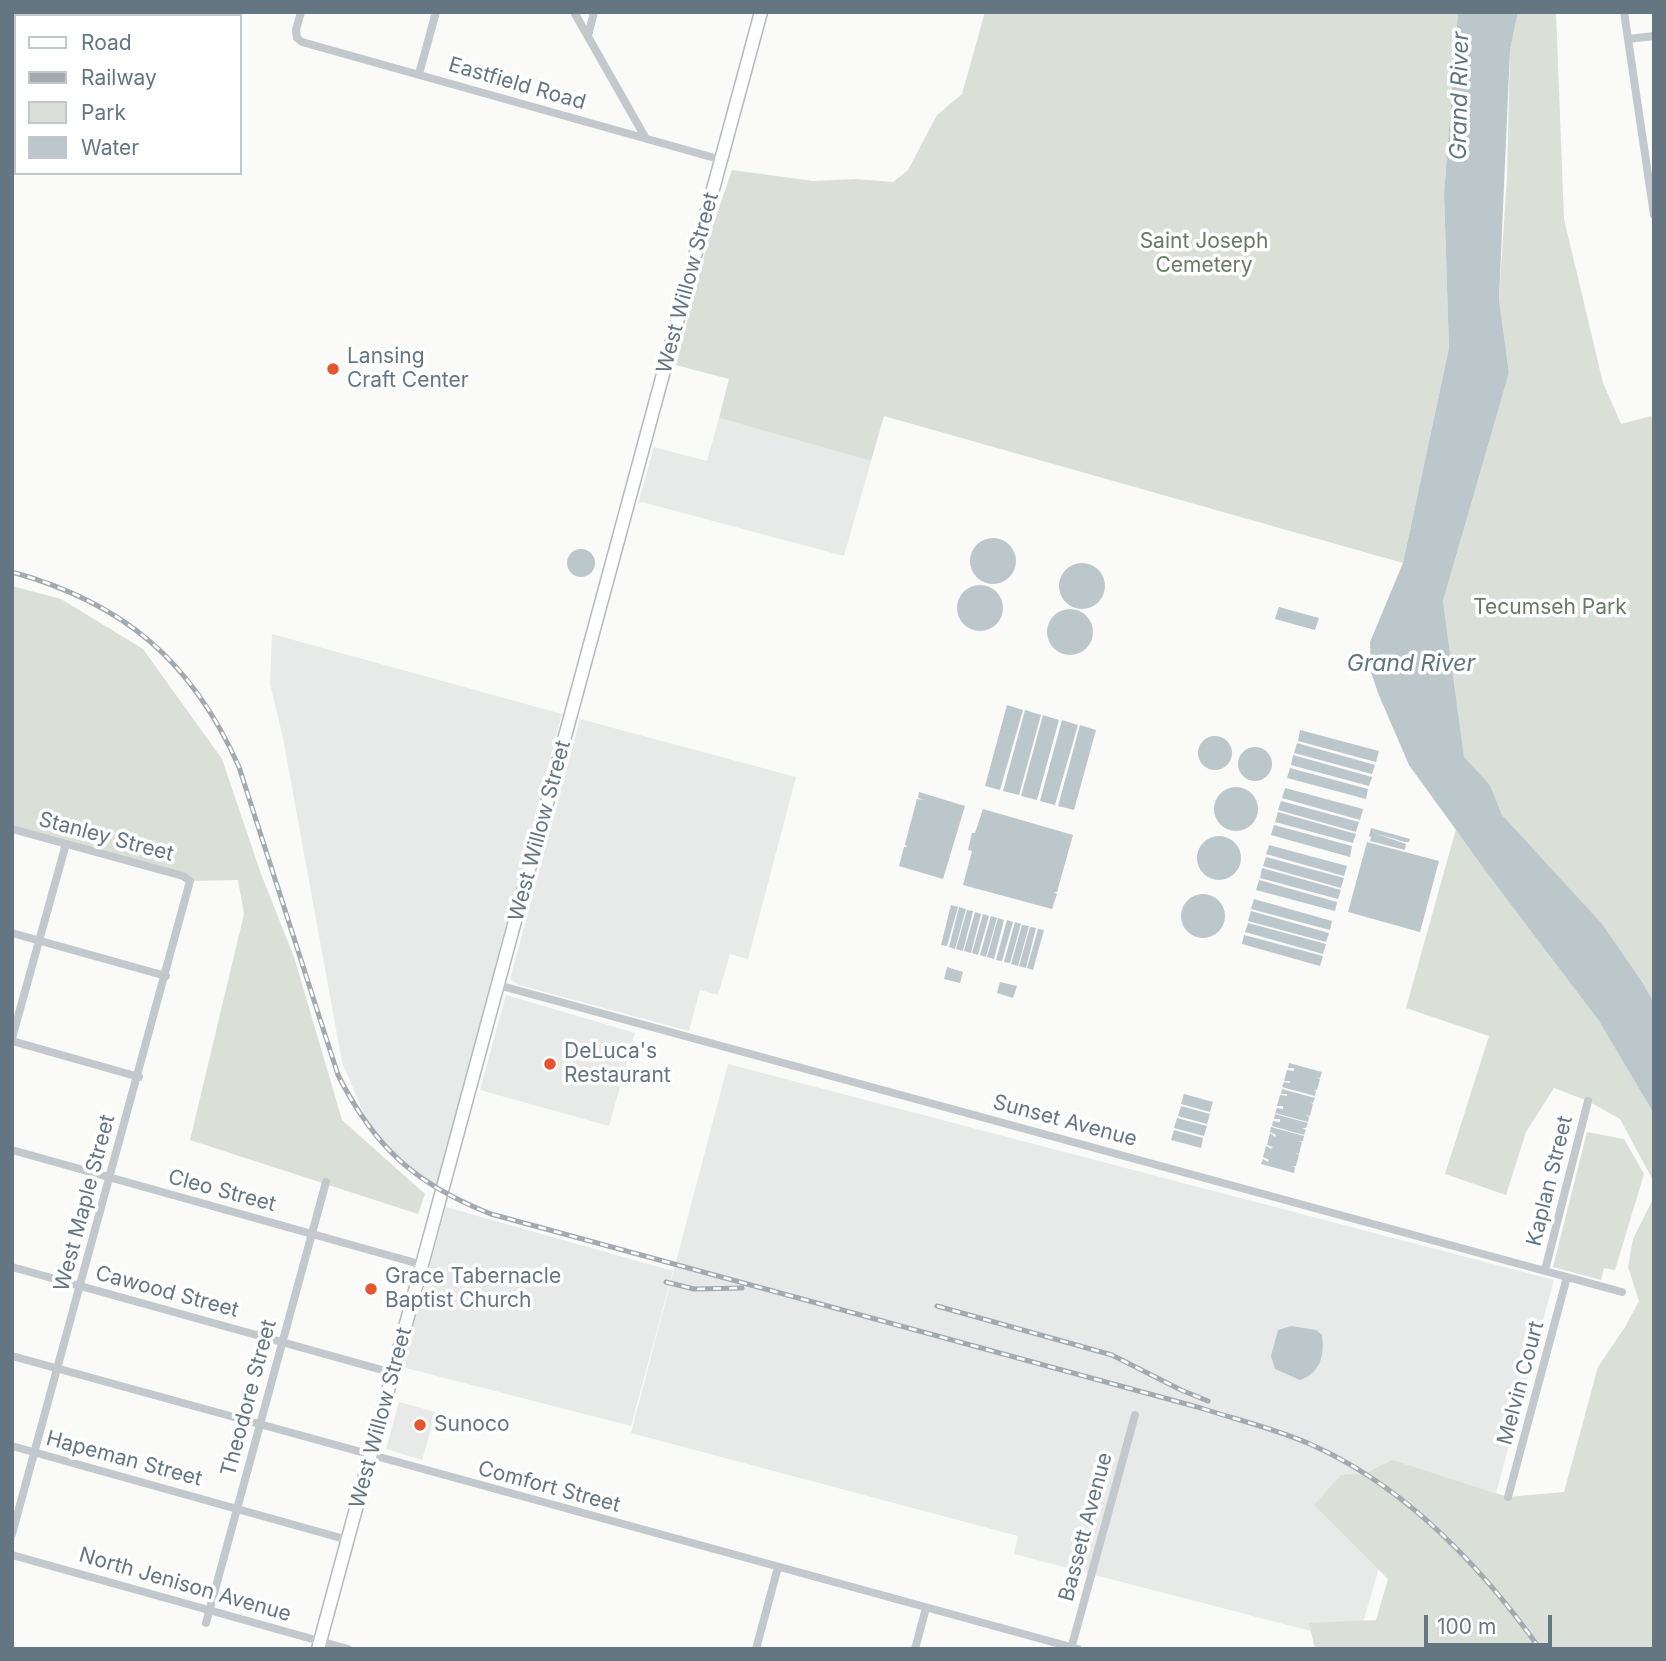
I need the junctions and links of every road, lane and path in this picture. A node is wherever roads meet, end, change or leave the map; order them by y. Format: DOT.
graph roads {
  1 [pos="301,12"];
  2 [pos="436,12"];
  3 [pos="574,12"];
  4 [pos="594,12"];
  5 [pos="761,12"];
  6 [pos="1624,12"];
  7 [pos="588,36"];
  8 [pos="1654,36"];
  9 [pos="1628,39"];
  10 [pos="419,74"];
  11 [pos="645,137"];
  12 [pos="722,160"];
  13 [pos="1652,193"];
  14 [pos="1654,215"];
  15 [pos="12,829"];
  16 [pos="65,844"];
  17 [pos="190,880"];
  18 [pos="12,933"];
  19 [pos="39,940"];
  20 [pos="166,976"];
  21 [pos="498,985"];
  22 [pos="12,1040"];
  23 [pos="139,1077"];
  24 [pos="1588,1101"];
  25 [pos="12,1150"];
  26 [pos="110,1178"];
  27 [pos="326,1182"];
  28 [pos="312,1234"];
  29 [pos="423,1265"];
  30 [pos="12,1268"];
  31 [pos="1545,1270"];
  32 [pos="1567,1277"];
  33 [pos="80,1287"];
  34 [pos="1622,1292"];
  35 [pos="282,1342"];
  36 [pos="12,1356"];
  37 [pos="58,1369"];
  38 [pos="393,1373"];
  39 [pos="1135,1415"];
  40 [pos="260,1426"];
  41 [pos="12,1447"];
  42 [pos="34,1453"];
  43 [pos="371,1456"];
  44 [pos="1508,1497"];
  45 [pos="237,1508"];
  46 [pos="12,1534"];
  47 [pos="348,1540"];
  48 [pos="12,1555"];
  49 [pos="778,1567"];
  50 [pos="926,1608"];
  51 [pos="210,1611"];
  52 [pos="206,1623"];
  53 [pos="319,1645"];
  54 [pos="1073,1648"];
  55 [pos="348,1649"];
  56 [pos="756,1649"];
  57 [pos="915,1649"];
  1 -- 10 [label="street, Eastfield Road"];
  2 -- 10 [label="street"];
  3 -- 7 [label="street"];
  4 -- 7 [label="street"];
  5 -- 12 [label="street, West Willow Street"];
  6 -- 9 [label="street"];
  7 -- 11 [label="street"];
  8 -- 9 [label="street"];
  9 -- 13 [label="street"];
  10 -- 11 [label="street, Eastfield Road"];
  11 -- 12 [label="street, Eastfield Road"];
  12 -- 21 [label="street, West Willow Street"];
  13 -- 14 [label="street"];
  15 -- 16 [label="street, Stanley Street"];
  16 -- 17 [label="street, Stanley Street"];
  16 -- 19 [label="street"];
  17 -- 20 [label="street, West Maple Street"];
  18 -- 19 [label="street"];
  19 -- 20 [label="street"];
  19 -- 22 [label="street"];
  20 -- 23 [label="street, West Maple Street"];
  21 -- 29 [label="street, West Willow Street"];
  21 -- 31 [label="street, Sunset Avenue"];
  22 -- 23 [label="street"];
  23 -- 26 [label="street, West Maple Street"];
  24 -- 31 [label="street, Kaplan Street"];
  25 -- 26 [label="street, Cleo Street"];
  26 -- 28 [label="street, Cleo Street"];
  26 -- 33 [label="street, West Maple Street"];
  27 -- 28 [label="street, Theodore Street"];
  28 -- 29 [label="street, Cleo Street"];
  28 -- 35 [label="street, Theodore Street"];
  29 -- 38 [label="street, West Willow Street"];
  30 -- 33 [label="street, Cawood Street"];
  31 -- 32 [label="street, Sunset Avenue"];
  32 -- 34 [label="street, Sunset Avenue"];
  32 -- 44 [label="street, Melvin Court"];
  33 -- 35 [label="street, Cawood Street"];
  33 -- 37 [label="street, West Maple Street"];
  35 -- 38 [label="street, Cawood Street"];
  35 -- 40 [label="street, Theodore Street"];
  36 -- 37 [label="street, Comfort Street"];
  37 -- 40 [label="street, Comfort Street"];
  37 -- 42 [label="street, West Maple Street"];
  38 -- 43 [label="street, West Willow Street"];
  39 -- 54 [label="street, Bassett Avenue"];
  40 -- 43 [label="street, Comfort Street"];
  40 -- 45 [label="street, Theodore Street"];
  41 -- 42 [label="street, Hapeman Street"];
  42 -- 45 [label="street, Hapeman Street"];
  42 -- 46 [label="street, West Maple Street"];
  43 -- 47 [label="street, West Willow Street"];
  43 -- 49 [label="street, Comfort Street"];
  45 -- 47 [label="street, Hapeman Street"];
  45 -- 51 [label="street, Theodore Street"];
  47 -- 53 [label="street, West Willow Street"];
  48 -- 51 [label="street, North Jenison Avenue"];
  49 -- 50 [label="street, Comfort Street"];
  49 -- 56 [label="street"];
  50 -- 54 [label="street, Comfort Street"];
  50 -- 57 [label="street"];
  51 -- 52 [label="street, Theodore Street"];
  51 -- 53 [label="street, North Jenison Avenue"];
  53 -- 55 [label="street, North Jenison Avenue"];
}
